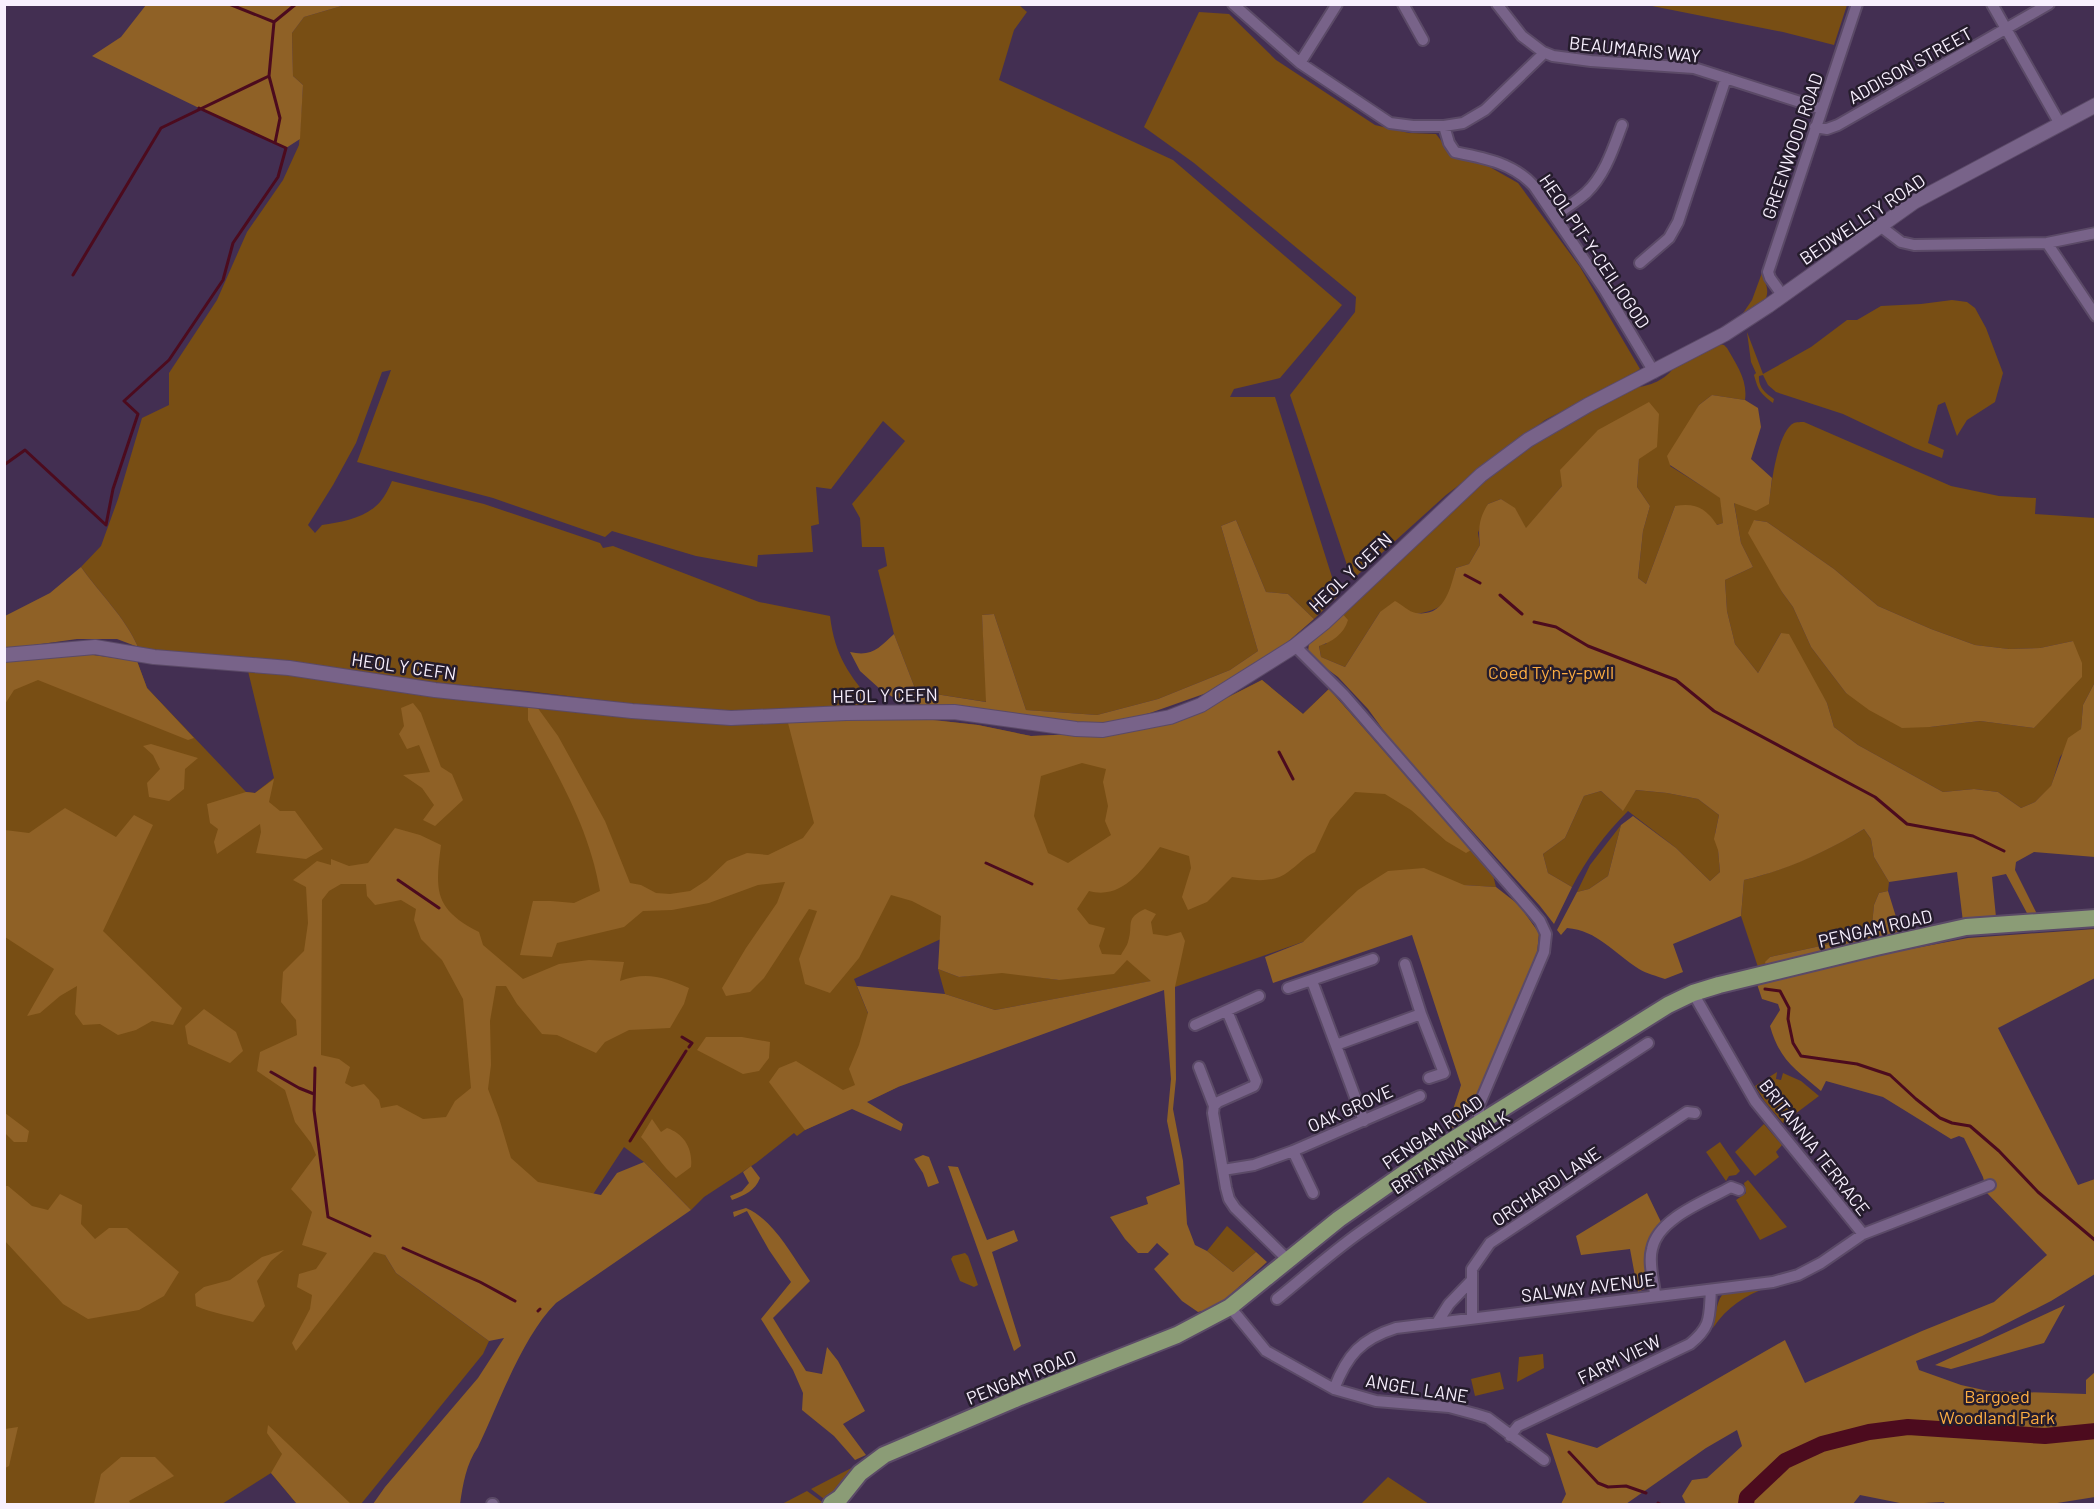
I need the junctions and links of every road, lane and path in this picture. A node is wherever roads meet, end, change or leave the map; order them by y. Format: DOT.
graph roads {
  1 [pos="1337,4"];
  2 [pos="1403,4"];
  3 [pos="1497,4"];
  4 [pos="1857,4"];
  5 [pos="1992,4"];
  6 [pos="2049,4"];
  7 [pos="1236,5"];
  8 [pos="2006,30"];
  9 [pos="1423,40"];
  10 [pos="1544,52"];
  11 [pos="1300,63"];
  12 [pos="1726,78"];
  13 [pos="2096,105"];
  14 [pos="1822,109"];
  15 [pos="2060,124"];
  16 [pos="1444,126"];
  17 [pos="1622,126"];
  18 [pos="1815,127"];
  19 [pos="1555,216"];
  20 [pos="1880,226"];
  21 [pos="2096,233"];
  22 [pos="2047,243"];
  23 [pos="1642,258"];
  24 [pos="1783,296"];
  25 [pos="2096,315"];
  26 [pos="1654,372"];
  27 [pos="1296,646"];
  28 [pos="4,655"];
  29 [pos="2096,918"];
  30 [pos="1373,959"];
  31 [pos="1404,964"];
  32 [pos="1312,981"];
  33 [pos="1288,988"];
  34 [pos="1693,993"];
  35 [pos="1259,996"];
  36 [pos="1227,1011"];
  37 [pos="1421,1014"];
  38 [pos="1195,1025"];
  39 [pos="1648,1043"];
  40 [pos="1336,1045"];
  41 [pos="1199,1067"];
  42 [pos="1430,1078"];
  43 [pos="1420,1096"];
  44 [pos="1214,1106"];
  45 [pos="1690,1109"];
  46 [pos="1364,1121"];
  47 [pos="1482,1121"];
  48 [pos="1446,1144"];
  49 [pos="1293,1151"];
  50 [pos="1460,1163"];
  51 [pos="1223,1170"];
  52 [pos="1734,1185"];
  53 [pos="1990,1185"];
  54 [pos="1313,1193"];
  55 [pos="1863,1233"];
  56 [pos="1288,1261"];
  57 [pos="1472,1280"];
  58 [pos="1711,1290"];
  59 [pos="1655,1295"];
  60 [pos="1277,1299"];
  61 [pos="1230,1307"];
  62 [pos="1473,1318"];
  63 [pos="1437,1323"];
  64 [pos="1334,1389"];
  65 [pos="1510,1436"];
  66 [pos="1544,1460"];
  67 [pos="838,1502"];
  1 -- 11 [label="street"];
  2 -- 9 [label="street"];
  3 -- 10 [label="street, BEAUMARIS WAY"];
  4 -- 14 [label="street, GREENWOOD ROAD"];
  5 -- 8 [label="street"];
  6 -- 8 [label="street, ADDISON STREET"];
  7 -- 11 [label="street"];
  8 -- 15 [label="street"];
  8 -- 18 [label="street, ADDISON STREET"];
  10 -- 12 [label="street, BEAUMARIS WAY"];
  10 -- 16 [label="street"];
  11 -- 16 [label="street"];
  12 -- 14 [label="street, BEAUMARIS WAY"];
  12 -- 23 [label="street"];
  13 -- 15 [label="street, BEDWELLTY ROAD"];
  14 -- 18 [label="street, GREENWOOD ROAD"];
  15 -- 20 [label="street, BEDWELLTY ROAD"];
  16 -- 19 [label="street, HEOL PIT-Y-CEILIOGOD"];
  17 -- 19 [label="street"];
  18 -- 24 [label="street, GREENWOOD ROAD"];
  19 -- 26 [label="street, HEOL PIT-Y-CEILIOGOD"];
  20 -- 22 [label="street"];
  20 -- 24 [label="street, BEDWELLTY ROAD"];
  21 -- 22 [label="street"];
  22 -- 25 [label="street"];
  24 -- 26 [label="street, BEDWELLTY ROAD"];
  26 -- 27 [label="street, HEOL Y CEFN"];
  27 -- 28 [label="street, HEOL Y CEFN"];
  27 -- 47 [label="street"];
  29 -- 34 [label="main road, PENGAM ROAD"];
  30 -- 32 [label="street"];
  31 -- 37 [label="street"];
  32 -- 33 [label="street"];
  32 -- 40 [label="street"];
  34 -- 47 [label="main road, PENGAM ROAD"];
  34 -- 55 [label="street, BRITANNIA TERRACE"];
  35 -- 36 [label="street"];
  36 -- 38 [label="street"];
  36 -- 44 [label="street"];
  37 -- 40 [label="street"];
  37 -- 42 [label="street"];
  39 -- 50 [label="street, BRITANNIA WALK"];
  40 -- 46 [label="street"];
  41 -- 44 [label="street"];
  43 -- 46 [label="street, OAK GROVE"];
  44 -- 51 [label="street"];
  45 -- 57 [label="street, ORCHARD LANE"];
  46 -- 49 [label="street, OAK GROVE"];
  47 -- 48 [label="main road, PENGAM ROAD"];
  48 -- 50 [label="street"];
  48 -- 56 [label="main road, PENGAM ROAD"];
  49 -- 51 [label="street, OAK GROVE"];
  49 -- 54 [label="street, OAK GROVE"];
  50 -- 60 [label="street, BRITANNIA WALK"];
  51 -- 56 [label="street"];
  52 -- 59 [label="street"];
  53 -- 55 [label="street, BRITANNIA TERRACE"];
  55 -- 58 [label="street, SALWAY AVENUE"];
  56 -- 61 [label="main road, PENGAM ROAD"];
  57 -- 62 [label="street, ORCHARD LANE"];
  57 -- 63 [label="street"];
  58 -- 59 [label="street, SALWAY AVENUE"];
  58 -- 65 [label="street, FARM VIEW"];
  59 -- 62 [label="street, SALWAY AVENUE"];
  61 -- 64 [label="street, ANGEL LANE"];
  61 -- 67 [label="main road, PENGAM ROAD"];
  62 -- 63 [label="street, SALWAY AVENUE"];
  63 -- 64 [label="street, SALWAY AVENUE"];
  64 -- 65 [label="street, ANGEL LANE"];
  65 -- 66 [label="street, ANGEL LANE"];
}
